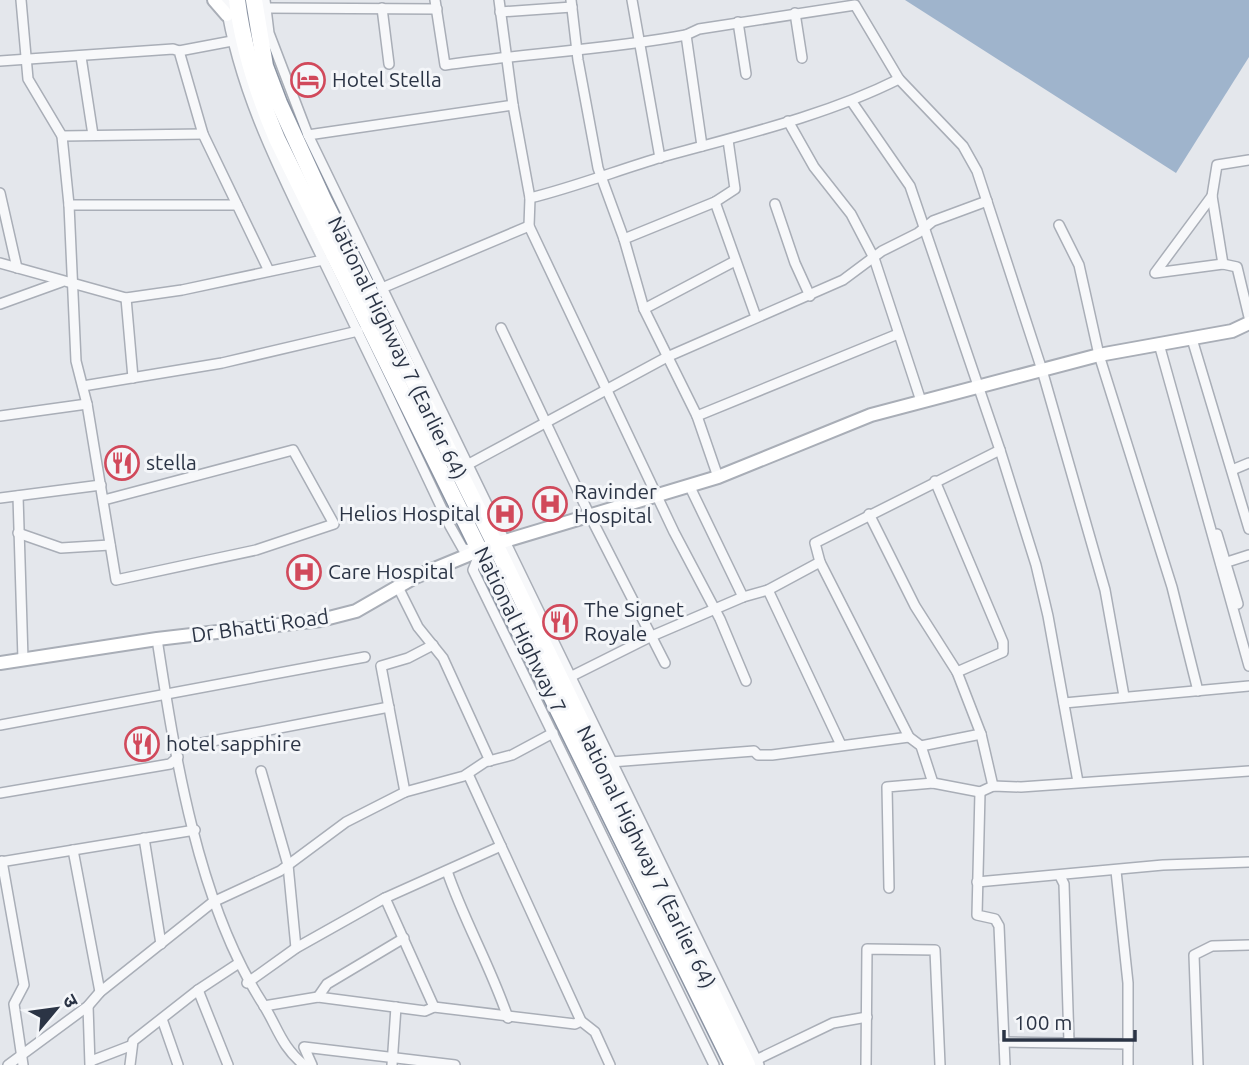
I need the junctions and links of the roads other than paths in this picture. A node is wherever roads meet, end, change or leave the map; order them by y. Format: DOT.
graph roads {
  1 [pos="21,0"];
  2 [pos="214,0"];
  3 [pos="225,0"];
  4 [pos="237,0"];
  5 [pos="499,0"];
  6 [pos="632,0"];
  7 [pos="262,3"];
  8 [pos="572,3"];
  9 [pos="436,5"];
  10 [pos="382,8"];
  11 [pos="500,12"];
  12 [pos="795,13"];
  13 [pos="227,15"];
  14 [pos="738,22"];
  15 [pos="686,35"];
  16 [pos="232,41"];
  17 [pos="640,44"];
  18 [pos="179,51"];
  19 [pos="578,51"];
  20 [pos="506,56"];
  21 [pos="81,57"];
  22 [pos="802,58"];
  23 [pos="25,60"];
  24 [pos="0,61"];
  25 [pos="389,64"];
  26 [pos="746,74"];
  27 [pos="899,79"];
  28 [pos="852,102"];
  29 [pos="513,105"];
  30 [pos="788,121"];
  31 [pos="203,134"];
  32 [pos="93,135"];
  33 [pos="308,135"];
  34 [pos="62,136"];
  35 [pos="728,140"];
  36 [pos="702,146"];
  37 [pos="660,158"];
  38 [pos="1249,160"];
  39 [pos="601,177"];
  40 [pos="0,193"];
  41 [pos="1212,196"];
  42 [pos="530,198"];
  43 [pos="987,201"];
  44 [pos="715,202"];
  45 [pos="775,204"];
  46 [pos="69,205"];
  47 [pos="237,205"];
  48 [pos="1059,225"];
  49 [pos="529,226"];
  50 [pos="924,227"];
  51 [pos="624,239"];
  52 [pos="874,258"];
  53 [pos="323,260"];
  54 [pos="734,261"];
  55 [pos="0,263"];
  56 [pos="1223,264"];
  57 [pos="17,268"];
  58 [pos="269,271"];
  59 [pos="61,282"];
  60 [pos="73,284"];
  61 [pos="382,288"];
  62 [pos="810,296"];
  63 [pos="125,298"];
  64 [pos="0,304"];
  65 [pos="645,309"];
  66 [pos="756,317"];
  67 [pos="1249,317"];
  68 [pos="1249,323"];
  69 [pos="501,328"];
  70 [pos="358,331"];
  71 [pos="898,334"];
  72 [pos="1192,339"];
  73 [pos="1160,344"];
  74 [pos="1099,355"];
  75 [pos="667,357"];
  76 [pos="1042,370"];
  77 [pos="133,379"];
  78 [pos="83,386"];
  79 [pos="976,387"];
  80 [pos="607,390"];
  81 [pos="922,401"];
  82 [pos="87,404"];
  83 [pos="0,416"];
  84 [pos="697,416"];
  85 [pos="547,424"];
  86 [pos="1000,450"];
  87 [pos="1249,463"];
  88 [pos="467,465"];
  89 [pos="1232,470"];
  90 [pos="718,477"];
  91 [pos="935,481"];
  92 [pos="101,485"];
  93 [pos="689,485"];
  94 [pos="658,495"];
  95 [pos="18,496"];
  96 [pos="0,498"];
  97 [pos="104,500"];
  98 [pos="869,514"];
  99 [pos="590,516"];
  100 [pos="1249,529"];
  101 [pos="18,533"];
  102 [pos="110,545"];
  103 [pos="494,546"];
  104 [pos="1249,555"];
  105 [pos="820,562"];
  106 [pos="1223,563"];
  107 [pos="398,587"];
  108 [pos="768,590"];
  109 [pos="743,597"];
  110 [pos="714,610"];
  111 [pos="652,636"];
  112 [pos="157,639"];
  113 [pos="433,645"];
  114 [pos="1249,647"];
  115 [pos="365,657"];
  116 [pos="23,659"];
  117 [pos="0,663"];
  118 [pos="665,663"];
  119 [pos="1249,666"];
  120 [pos="957,672"];
  121 [pos="565,679"];
  122 [pos="746,681"];
  123 [pos="1249,685"];
  124 [pos="1198,691"];
  125 [pos="165,693"];
  126 [pos="1124,696"];
  127 [pos="1064,703"];
  128 [pos="389,707"];
  129 [pos="0,725"];
  130 [pos="553,733"];
  131 [pos="981,734"];
  132 [pos="909,737"];
  133 [pos="841,745"];
  134 [pos="921,746"];
  135 [pos="177,752"];
  136 [pos="490,761"];
  137 [pos="611,762"];
  138 [pos="261,771"];
  139 [pos="1249,771"];
  140 [pos="468,774"];
  141 [pos="1078,782"];
  142 [pos="933,783"];
  143 [pos="993,786"];
  144 [pos="405,792"];
  145 [pos="980,792"];
  146 [pos="0,793"];
  147 [pos="195,830"];
  148 [pos="144,838"];
  149 [pos="501,846"];
  150 [pos="74,850"];
  151 [pos="1,862"];
  152 [pos="1249,862"];
  153 [pos="288,865"];
  154 [pos="447,871"];
  155 [pos="1116,871"];
  156 [pos="1060,876"];
  157 [pos="977,882"];
  158 [pos="889,888"];
  159 [pos="385,898"];
  160 [pos="213,902"];
  161 [pos="404,938"];
  162 [pos="161,944"];
  163 [pos="1249,945"];
  164 [pos="296,948"];
  165 [pos="239,963"];
  166 [pos="247,983"];
  167 [pos="198,990"];
  168 [pos="100,992"];
  169 [pos="318,997"];
  170 [pos="88,1006"];
  171 [pos="264,1006"];
  172 [pos="396,1007"];
  173 [pos="434,1007"];
  174 [pos="867,1017"];
  175 [pos="508,1018"];
  176 [pos="162,1019"];
  177 [pos="582,1021"];
  178 [pos="1004,1042"];
  179 [pos="1069,1042"];
  180 [pos="1128,1044"];
  181 [pos="130,1046"];
  182 [pos="23,1055"];
  183 [pos="392,1061"];
  184 [pos="90,1063"];
  185 [pos="754,1063"];
  186 [pos="8,1065"];
  187 [pos="23,1065"];
  188 [pos="130,1065"];
  189 [pos="178,1065"];
  190 [pos="228,1065"];
  191 [pos="304,1065"];
  192 [pos="312,1065"];
  193 [pos="455,1065"];
  194 [pos="610,1065"];
  195 [pos="714,1065"];
  196 [pos="733,1065"];
  197 [pos="866,1065"];
  198 [pos="940,1065"];
  199 [pos="1005,1065"];
  200 [pos="1128,1065"];
  201 [pos="1198,1065"];
  1 -- 23 [label="street"];
  2 -- 13 [label="street"];
  3 -- 13 [label="street"];
  4 -- 103 [label="highway, National Highway 7"];
  5 -- 11 [label="street"];
  6 -- 17 [label="street"];
  7 -- 10 [label="street"];
  7 -- 33 [label="street"];
  7 -- 103 [label="highway, National Highway 7 (Earlier 64)"];
  8 -- 11 [label="street"];
  8 -- 19 [label="street"];
  9 -- 10 [label="street"];
  9 -- 20 [label="street"];
  10 -- 25 [label="street"];
  11 -- 20 [label="street"];
  12 -- 14 [label="street"];
  12 -- 22 [label="street"];
  12 -- 27 [label="street"];
  13 -- 16 [label="street"];
  14 -- 15 [label="street"];
  14 -- 26 [label="street"];
  15 -- 17 [label="street"];
  15 -- 36 [label="street"];
  16 -- 18 [label="street"];
  16 -- 53 [label="street"];
  17 -- 19 [label="street"];
  17 -- 37 [label="street"];
  18 -- 21 [label="street"];
  18 -- 31 [label="street"];
  19 -- 20 [label="street"];
  19 -- 39 [label="street"];
  20 -- 29 [label="street"];
  21 -- 23 [label="street"];
  21 -- 32 [label="street"];
  23 -- 24 [label="street"];
  23 -- 34 [label="street"];
  27 -- 28 [label="street"];
  27 -- 43 [label="street"];
  28 -- 30 [label="street"];
  28 -- 50 [label="street"];
  29 -- 33 [label="street"];
  29 -- 42 [label="street"];
  30 -- 35 [label="street"];
  30 -- 52 [label="street"];
  31 -- 32 [label="street"];
  31 -- 47 [label="street"];
  32 -- 34 [label="street"];
  33 -- 61 [label="street"];
  34 -- 46 [label="street"];
  35 -- 36 [label="street"];
  35 -- 44 [label="street"];
  36 -- 37 [label="street"];
  37 -- 39 [label="street"];
  38 -- 41 [label="street"];
  39 -- 42 [label="street"];
  39 -- 51 [label="street"];
  40 -- 57 [label="street"];
  41 -- 56 [label="street"];
  41 -- 56 [label="street"];
  42 -- 49 [label="street"];
  43 -- 50 [label="street"];
  43 -- 76 [label="street"];
  44 -- 51 [label="street"];
  44 -- 54 [label="street"];
  45 -- 62 [label="street"];
  46 -- 47 [label="street"];
  46 -- 60 [label="street"];
  47 -- 58 [label="street"];
  48 -- 74 [label="street"];
  49 -- 61 [label="street"];
  49 -- 80 [label="street"];
  50 -- 52 [label="street"];
  50 -- 79 [label="street"];
  51 -- 65 [label="street"];
  52 -- 62 [label="street"];
  52 -- 71 [label="street"];
  53 -- 58 [label="street"];
  53 -- 70 [label="street"];
  54 -- 65 [label="street"];
  54 -- 66 [label="street"];
  55 -- 57 [label="street"];
  56 -- 67 [label="street"];
  57 -- 59 [label="street"];
  58 -- 63 [label="street"];
  59 -- 60 [label="street"];
  59 -- 64 [label="street"];
  60 -- 63 [label="street"];
  60 -- 78 [label="street"];
  61 -- 88 [label="street"];
  62 -- 66 [label="street"];
  63 -- 77 [label="street"];
  65 -- 75 [label="street"];
  66 -- 75 [label="street"];
  68 -- 72 [label="street, Dr Bhatti Road"];
  69 -- 85 [label="street"];
  70 -- 77 [label="street"];
  70 -- 103 [label="street"];
  71 -- 81 [label="street"];
  71 -- 84 [label="street"];
  72 -- 73 [label="street, Dr Bhatti Road"];
  72 -- 89 [label="street"];
  73 -- 74 [label="street, Dr Bhatti Road"];
  73 -- 106 [label="street"];
  74 -- 76 [label="street, Dr Bhatti Road"];
  74 -- 124 [label="street"];
  75 -- 80 [label="street"];
  75 -- 84 [label="street"];
  76 -- 79 [label="street, Dr Bhatti Road"];
  76 -- 126 [label="street"];
  77 -- 78 [label="street"];
  78 -- 82 [label="street"];
  79 -- 81 [label="street, Dr Bhatti Road"];
  79 -- 86 [label="street"];
  80 -- 85 [label="street"];
  80 -- 94 [label="street"];
  81 -- 90 [label="street, Dr Bhatti Road"];
  82 -- 83 [label="street"];
  82 -- 92 [label="street"];
  84 -- 90 [label="street"];
  85 -- 88 [label="street"];
  85 -- 99 [label="street"];
  86 -- 91 [label="street"];
  86 -- 127 [label="street"];
  87 -- 89 [label="street"];
  88 -- 103 [label="street"];
  89 -- 100 [label="street"];
  90 -- 93 [label="street, Dr Bhatti Road"];
  91 -- 98 [label="street"];
  91 -- 120 [label="street"];
  92 -- 95 [label="street"];
  92 -- 97 [label="street"];
  93 -- 94 [label="street, Dr Bhatti Road"];
  93 -- 109 [label="street"];
  94 -- 99 [label="street, Dr Bhatti Road"];
  94 -- 110 [label="street"];
  95 -- 96 [label="street"];
  95 -- 101 [label="street"];
  97 -- 102 [label="street"];
  97 -- 102 [label="street"];
  98 -- 105 [label="street"];
  98 -- 120 [label="street"];
  99 -- 103 [label="street, Dr Bhatti Road"];
  99 -- 111 [label="street"];
  101 -- 102 [label="street"];
  101 -- 116 [label="street"];
  103 -- 107 [label="street, Dr Bhatti Road"];
  103 -- 121 [label="highway, National Highway 7 (Earlier 64)"];
  103 -- 130 [label="street"];
  103 -- 196 [label="highway, National Highway 7"];
  104 -- 106 [label="street"];
  105 -- 108 [label="street"];
  105 -- 132 [label="street"];
  106 -- 114 [label="street"];
  106 -- 119 [label="street"];
  107 -- 112 [label="street, Dr Bhatti Road"];
  107 -- 113 [label="street"];
  108 -- 109 [label="street"];
  108 -- 133 [label="street"];
  109 -- 110 [label="street"];
  110 -- 111 [label="street"];
  110 -- 122 [label="street"];
  111 -- 118 [label="street"];
  111 -- 121 [label="street"];
  112 -- 116 [label="street, Dr Bhatti Road"];
  112 -- 125 [label="street"];
  113 -- 128 [label="street"];
  113 -- 136 [label="street"];
  115 -- 125 [label="street"];
  116 -- 117 [label="street, Dr Bhatti Road"];
  120 -- 131 [label="street"];
  121 -- 137 [label="street"];
  121 -- 185 [label="highway, National Highway 7 (Earlier 64)"];
  123 -- 124 [label="street"];
  124 -- 126 [label="street"];
  125 -- 129 [label="street"];
  125 -- 135 [label="street"];
  126 -- 127 [label="street"];
  127 -- 141 [label="street"];
  128 -- 135 [label="street"];
  128 -- 144 [label="street"];
  130 -- 136 [label="street"];
  130 -- 195 [label="street"];
  131 -- 134 [label="street"];
  131 -- 143 [label="street"];
  132 -- 133 [label="street"];
  132 -- 134 [label="street"];
  133 -- 137 [label="street"];
  134 -- 142 [label="street"];
  135 -- 146 [label="street"];
  135 -- 147 [label="street"];
  136 -- 140 [label="street"];
  137 -- 185 [label="street"];
  138 -- 153 [label="street"];
  139 -- 141 [label="street"];
  140 -- 144 [label="street"];
  140 -- 149 [label="street"];
  141 -- 143 [label="street"];
  142 -- 145 [label="street"];
  142 -- 158 [label="street"];
  143 -- 145 [label="street"];
  144 -- 153 [label="street"];
  145 -- 157 [label="street"];
  147 -- 148 [label="street"];
  147 -- 160 [label="street"];
  148 -- 150 [label="street"];
  148 -- 162 [label="street"];
  149 -- 154 [label="street"];
  149 -- 177 [label="street"];
  150 -- 151 [label="street"];
  150 -- 168 [label="street"];
  151 -- 182 [label="street"];
  152 -- 155 [label="street"];
  153 -- 160 [label="street"];
  153 -- 164 [label="street"];
  154 -- 159 [label="street"];
  154 -- 175 [label="street"];
  155 -- 156 [label="street"];
  155 -- 180 [label="street"];
  156 -- 157 [label="street"];
  156 -- 179 [label="street"];
  157 -- 178 [label="street"];
  159 -- 161 [label="street"];
  159 -- 164 [label="street"];
  160 -- 162 [label="street"];
  160 -- 165 [label="street"];
  161 -- 169 [label="street"];
  161 -- 173 [label="street"];
  162 -- 168 [label="street"];
  163 -- 201 [label="street"];
  164 -- 166 [label="street"];
  165 -- 166 [label="street"];
  165 -- 167 [label="street"];
  166 -- 171 [label="street"];
  167 -- 176 [label="street"];
  167 -- 190 [label="street"];
  168 -- 170 [label="street"];
  169 -- 171 [label="street"];
  169 -- 172 [label="street"];
  170 -- 182 [label="street"];
  170 -- 184 [label="street"];
  171 -- 191 [label="street"];
  172 -- 173 [label="street"];
  172 -- 183 [label="street"];
  173 -- 175 [label="street"];
  174 -- 185 [label="street"];
  174 -- 197 [label="street"];
  174 -- 198 [label="street"];
  175 -- 177 [label="street"];
  176 -- 181 [label="street"];
  176 -- 189 [label="street"];
  177 -- 194 [label="street"];
  178 -- 179 [label="street"];
  178 -- 199 [label="street"];
  179 -- 180 [label="street"];
  180 -- 200 [label="street"];
  181 -- 184 [label="street"];
  181 -- 188 [label="street"];
  182 -- 186 [label="street"];
  182 -- 187 [label="street"];
  183 -- 192 [label="street"];
  183 -- 193 [label="street"];
}
